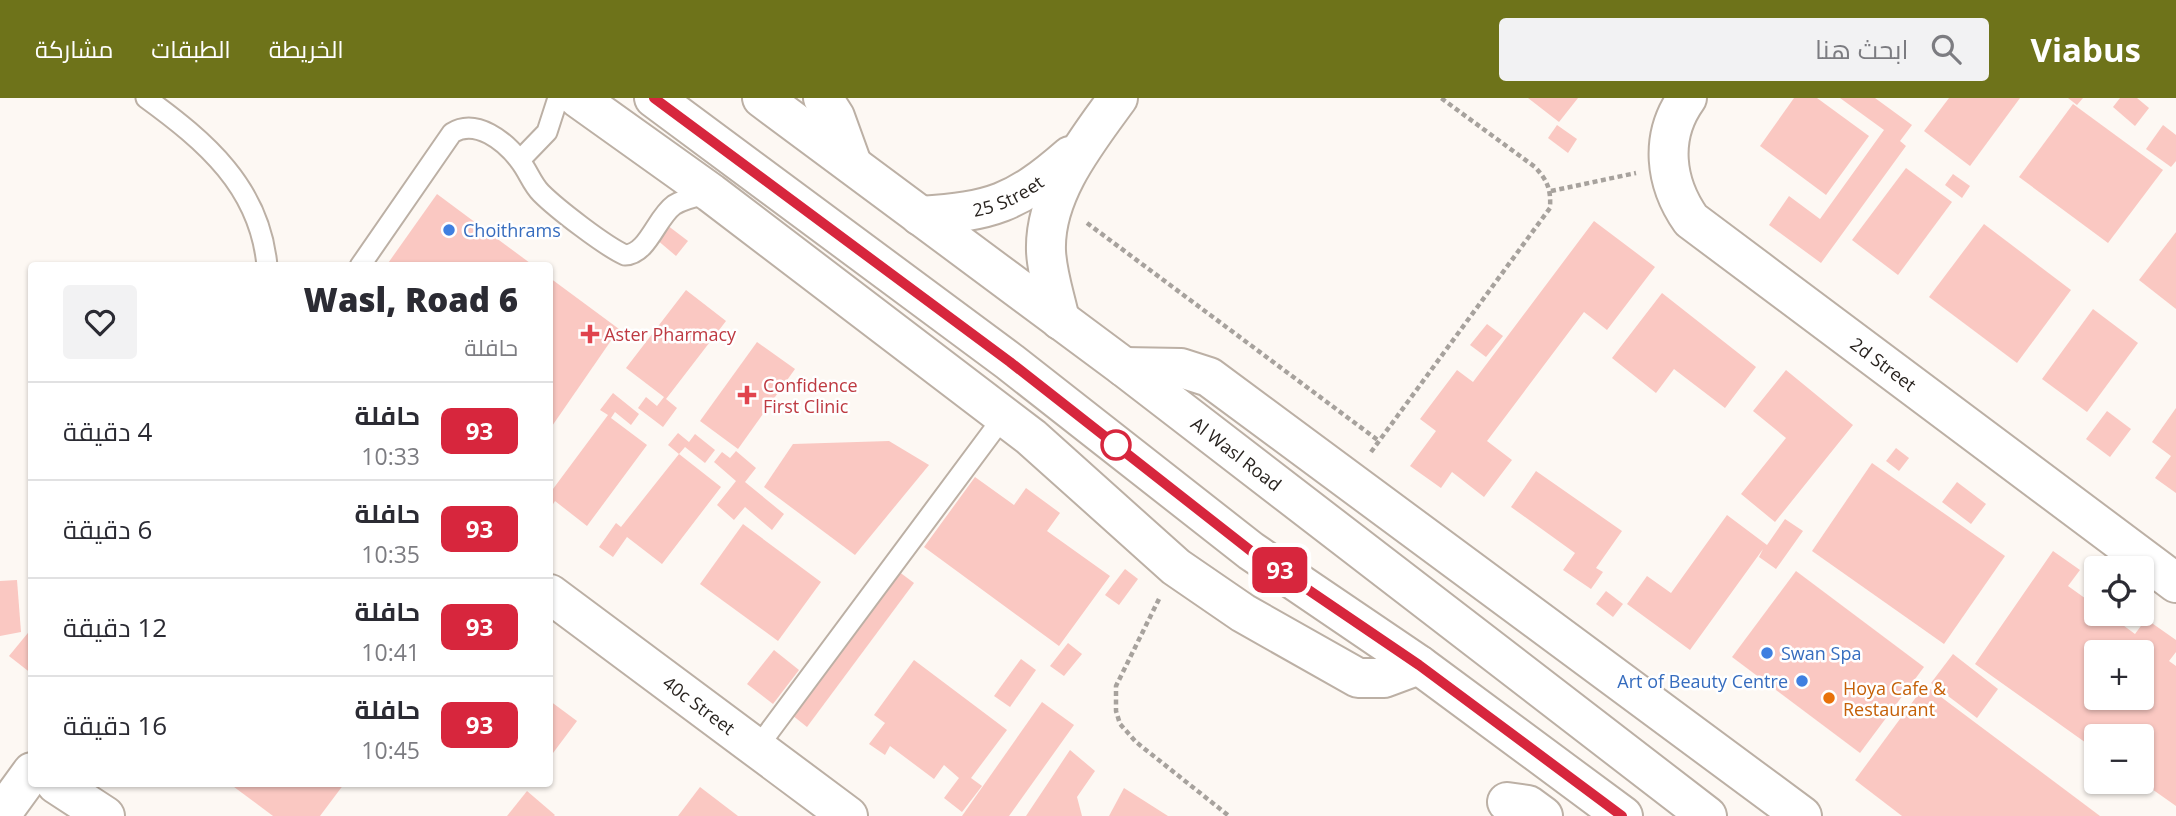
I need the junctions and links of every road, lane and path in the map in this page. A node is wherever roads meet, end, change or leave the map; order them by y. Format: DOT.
graph roads {
  1 [pos="146,98"];
  2 [pos="558,98"];
  3 [pos="578,98"];
  4 [pos="654,98"];
  5 [pos="762,98"];
  6 [pos="823,98"];
  7 [pos="1118,98"];
  8 [pos="1441,98"];
  9 [pos="1685,101"];
  10 [pos="1083,146"];
  11 [pos="520,160"];
  12 [pos="852,164"];
  13 [pos="1668,166"];
  14 [pos="1551,191"];
  15 [pos="711,193"];
  16 [pos="1056,199"];
  17 [pos="920,216"];
  18 [pos="266,262"];
  19 [pos="363,262"];
  20 [pos="1060,320"];
  21 [pos="1124,367"];
  22 [pos="1004,416"];
  23 [pos="1379,441"];
  24 [pos="1349,480"];
  25 [pos="1176,567"];
  26 [pos="2176,583"];
  27 [pos="553,596"];
  28 [pos="1419,665"];
  29 [pos="757,748"];
  30 [pos="28,778"];
  31 [pos="61,787"];
  32 [pos="99,787"];
  33 [pos="1507,802"];
  34 [pos="0,816"];
  35 [pos="105,816"];
  36 [pos="133,816"];
  37 [pos="848,816"];
  38 [pos="1229,816"];
  39 [pos="1543,816"];
  40 [pos="1621,816"];
  41 [pos="1707,816"];
  42 [pos="1802,816"];
  1 -- 18 [label="lane"];
  2 -- 11 [label="lane"];
  3 -- 15 [label="street"];
  4 -- 28 [label="street"];
  5 -- 12 [label="street, Al Wasl Road"];
  6 -- 12 [label="street"];
  7 -- 10 [label="street, 25 Street"];
  8 -- 14 [label="path"];
  9 -- 13 [label="street, 2d Street"];
  10 -- 16 [label="street, 25 Street"];
  10 -- 17 [label="street, 25 Street"];
  11 -- 15 [label="lane"];
  11 -- 19 [label="lane"];
  12 -- 17 [label="street, Al Wasl Road"];
  13 -- 14 [label="path"];
  13 -- 26 [label="street, 2d Street"];
  14 -- 23 [label="path"];
  15 -- 22 [label="street"];
  16 -- 20 [label="street, 25 Street"];
  16 -- 23 [label="path"];
  17 -- 20 [label="street, Al Wasl Road"];
  20 -- 21 [label="street, Al Wasl Road"];
  21 -- 24 [label="street"];
  21 -- 41 [label="street, Al Wasl Road"];
  22 -- 25 [label="street"];
  22 -- 29 [label="lane"];
  23 -- 24 [label="path"];
  24 -- 42 [label="street"];
  25 -- 28 [label="street"];
  25 -- 38 [label="path"];
  27 -- 29 [label="street, 40c Street"];
  28 -- 40 [label="street"];
  29 -- 37 [label="street, 40c Street"];
  30 -- 34 [label="street"];
  31 -- 35 [label="street"];
  32 -- 36 [label="street"];
  33 -- 39 [label="street"];
}
